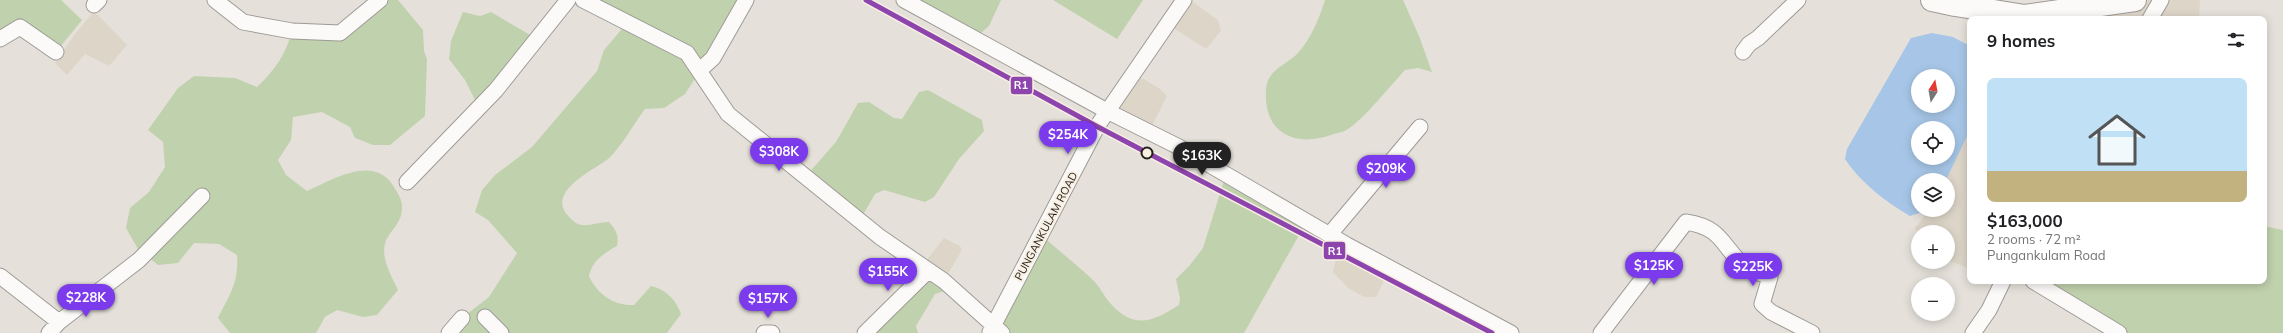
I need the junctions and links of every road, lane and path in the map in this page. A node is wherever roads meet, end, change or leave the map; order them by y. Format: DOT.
graph roads {
  1 [pos="215,0"];
  2 [pos="380,0"];
  3 [pos="568,0"];
  4 [pos="583,0"];
  5 [pos="746,0"];
  6 [pos="904,0"];
  7 [pos="1184,0"];
  8 [pos="1798,0"];
  9 [pos="1932,0"];
  10 [pos="2135,0"];
  11 [pos="2162,0"];
  12 [pos="2152,16"];
  13 [pos="0,40"];
  14 [pos="56,52"];
  15 [pos="1743,52"];
  16 [pos="700,70"];
  17 [pos="1107,111"];
  18 [pos="1420,127"];
  19 [pos="407,182"];
  20 [pos="202,196"];
  21 [pos="1330,234"];
  22 [pos="928,271"];
  23 [pos="0,276"];
  24 [pos="2002,284"];
  25 [pos="2038,284"];
  26 [pos="485,317"];
  27 [pos="462,318"];
  28 [pos="54,327"];
  29 [pos="995,330"];
  30 [pos="449,333"];
  31 [pos="501,333"];
  32 [pos="764,333"];
  33 [pos="772,333"];
  34 [pos="865,333"];
  35 [pos="1511,333"];
  36 [pos="1601,333"];
  37 [pos="1812,333"];
  38 [pos="1973,333"];
  39 [pos="2119,333"];
  1 -- 2 [label="street"];
  3 -- 19 [label="street"];
  4 -- 16 [label="street"];
  5 -- 16 [label="street"];
  6 -- 17 [label="street"];
  7 -- 17 [label="street, PUNGANKULAM ROAD"];
  8 -- 15 [label="street"];
  9 -- 10 [label="highway"];
  11 -- 12 [label="street"];
  13 -- 14 [label="street"];
  16 -- 22 [label="street"];
  17 -- 21 [label="street"];
  17 -- 29 [label="street, PUNGANKULAM ROAD"];
  18 -- 21 [label="street"];
  20 -- 28 [label="street"];
  21 -- 35 [label="street"];
  22 -- 29 [label="street"];
  22 -- 34 [label="street"];
  23 -- 28 [label="street"];
  24 -- 38 [label="street"];
  25 -- 39 [label="street"];
  26 -- 31 [label="street"];
  27 -- 30 [label="street"];
  32 -- 33 [label="street"];
  36 -- 37 [label="street"];
}
